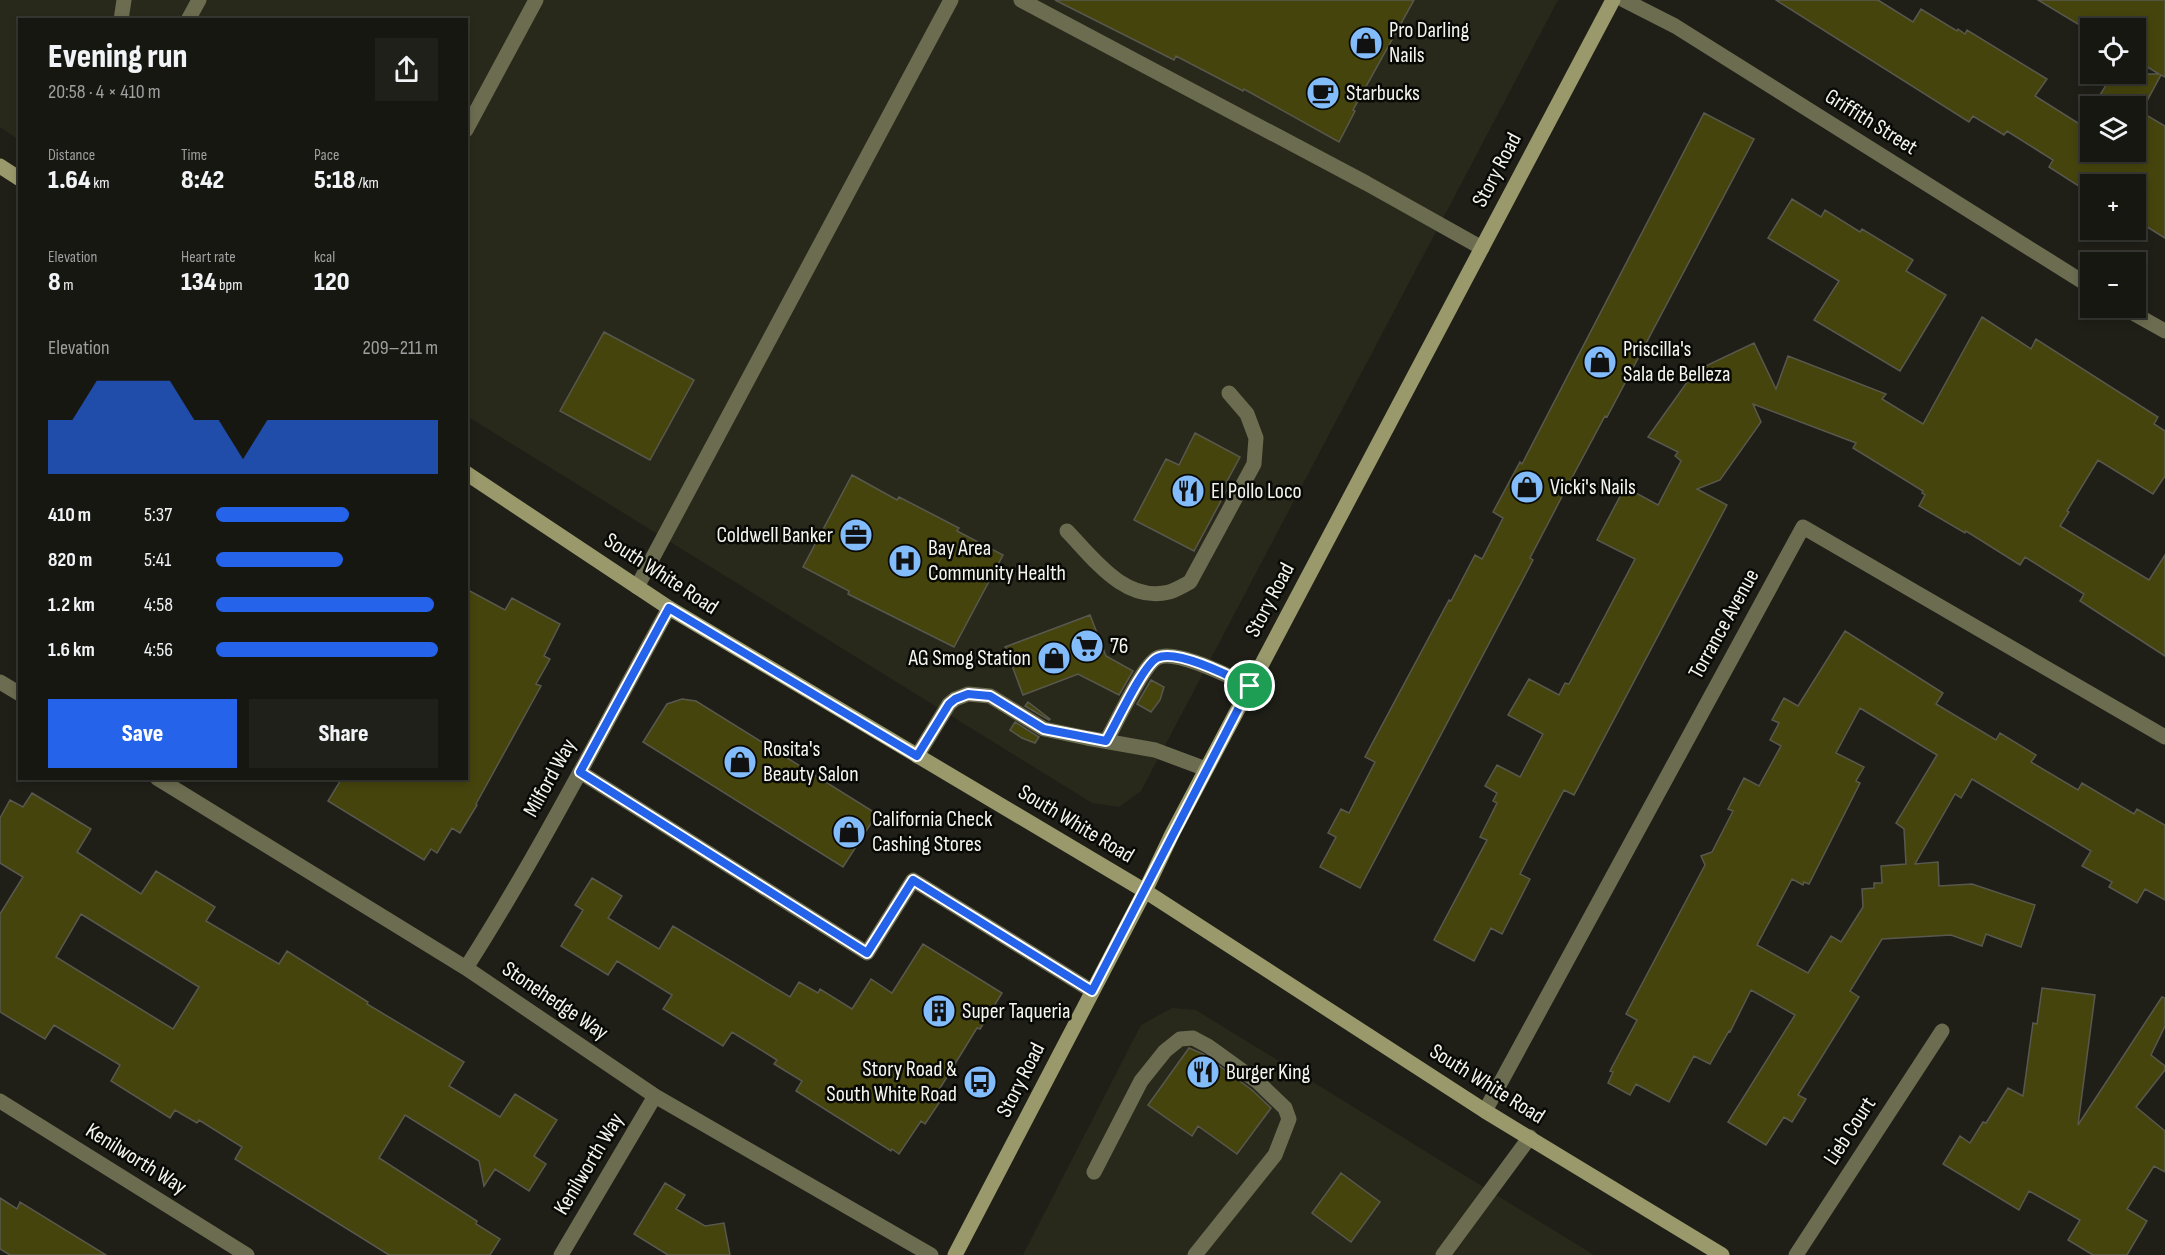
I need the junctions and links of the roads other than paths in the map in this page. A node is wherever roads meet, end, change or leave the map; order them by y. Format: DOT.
graph roads {
  1 [pos="124,0"];
  2 [pos="199,0"];
  3 [pos="536,0"];
  4 [pos="951,0"];
  5 [pos="1021,0"];
  6 [pos="1612,0"];
  7 [pos="1624,0"];
  8 [pos="121,18"];
  9 [pos="189,18"];
  10 [pos="468,126"];
  11 [pos="0,166"];
  12 [pos="18,177"];
  13 [pos="1482,248"];
  14 [pos="2080,279"];
  15 [pos="2142,318"];
  16 [pos="2165,331"];
  17 [pos="1229,393"];
  18 [pos="468,474"];
  19 [pos="1067,531"];
  20 [pos="637,587"];
  21 [pos="669,608"];
  22 [pos="0,682"];
  23 [pos="1250,686"];
  24 [pos="18,693"];
  25 [pos="2165,737"];
  26 [pos="1106,741"];
  27 [pos="917,756"];
  28 [pos="1206,769"];
  29 [pos="580,772"];
  30 [pos="160,780"];
  31 [pos="1145,891"];
  32 [pos="466,968"];
  33 [pos="1092,991"];
  34 [pos="1942,1031"];
  35 [pos="656,1096"];
  36 [pos="0,1101"];
  37 [pos="1485,1111"];
  38 [pos="1530,1137"];
  39 [pos="1094,1172"];
  40 [pos="247,1255"];
  41 [pos="561,1255"];
  42 [pos="931,1255"];
  43 [pos="955,1255"];
  44 [pos="1195,1255"];
  45 [pos="1443,1255"];
  46 [pos="1722,1255"];
  47 [pos="1796,1255"];
  1 -- 8 [label="street"];
  2 -- 9 [label="street"];
  3 -- 10 [label="street"];
  4 -- 20 [label="street"];
  5 -- 13 [label="street"];
  6 -- 13 [label="main road, Story Road"];
  7 -- 14 [label="street, Griffith Street"];
  11 -- 12 [label="main road"];
  13 -- 23 [label="main road, Story Road"];
  15 -- 16 [label="street"];
  17 -- 19 [label="street"];
  18 -- 20 [label="main road, South White Road"];
  20 -- 21 [label="main road, South White Road"];
  21 -- 27 [label="main road, South White Road"];
  21 -- 29 [label="street, Milford Way"];
  22 -- 24 [label="street"];
  23 -- 26 [label="street"];
  23 -- 28 [label="main road, Story Road"];
  25 -- 37 [label="street, Torrance Avenue"];
  26 -- 27 [label="street"];
  26 -- 28 [label="street"];
  27 -- 31 [label="main road, South White Road"];
  28 -- 31 [label="main road, Story Road"];
  29 -- 32 [label="street, Milford Way"];
  29 -- 33 [label="street"];
  30 -- 32 [label="street, Stonehedge Way"];
  31 -- 33 [label="main road, Story Road"];
  31 -- 37 [label="main road, South White Road"];
  32 -- 35 [label="street, Stonehedge Way"];
  33 -- 43 [label="main road, Story Road"];
  34 -- 47 [label="street, Lieb Court"];
  35 -- 41 [label="street, Kenilworth Way"];
  35 -- 42 [label="street, Stonehedge Way"];
  36 -- 40 [label="street, Kenilworth Way"];
  37 -- 38 [label="main road, South White Road"];
  38 -- 45 [label="street"];
  38 -- 46 [label="main road, South White Road"];
  39 -- 44 [label="street"];
}
